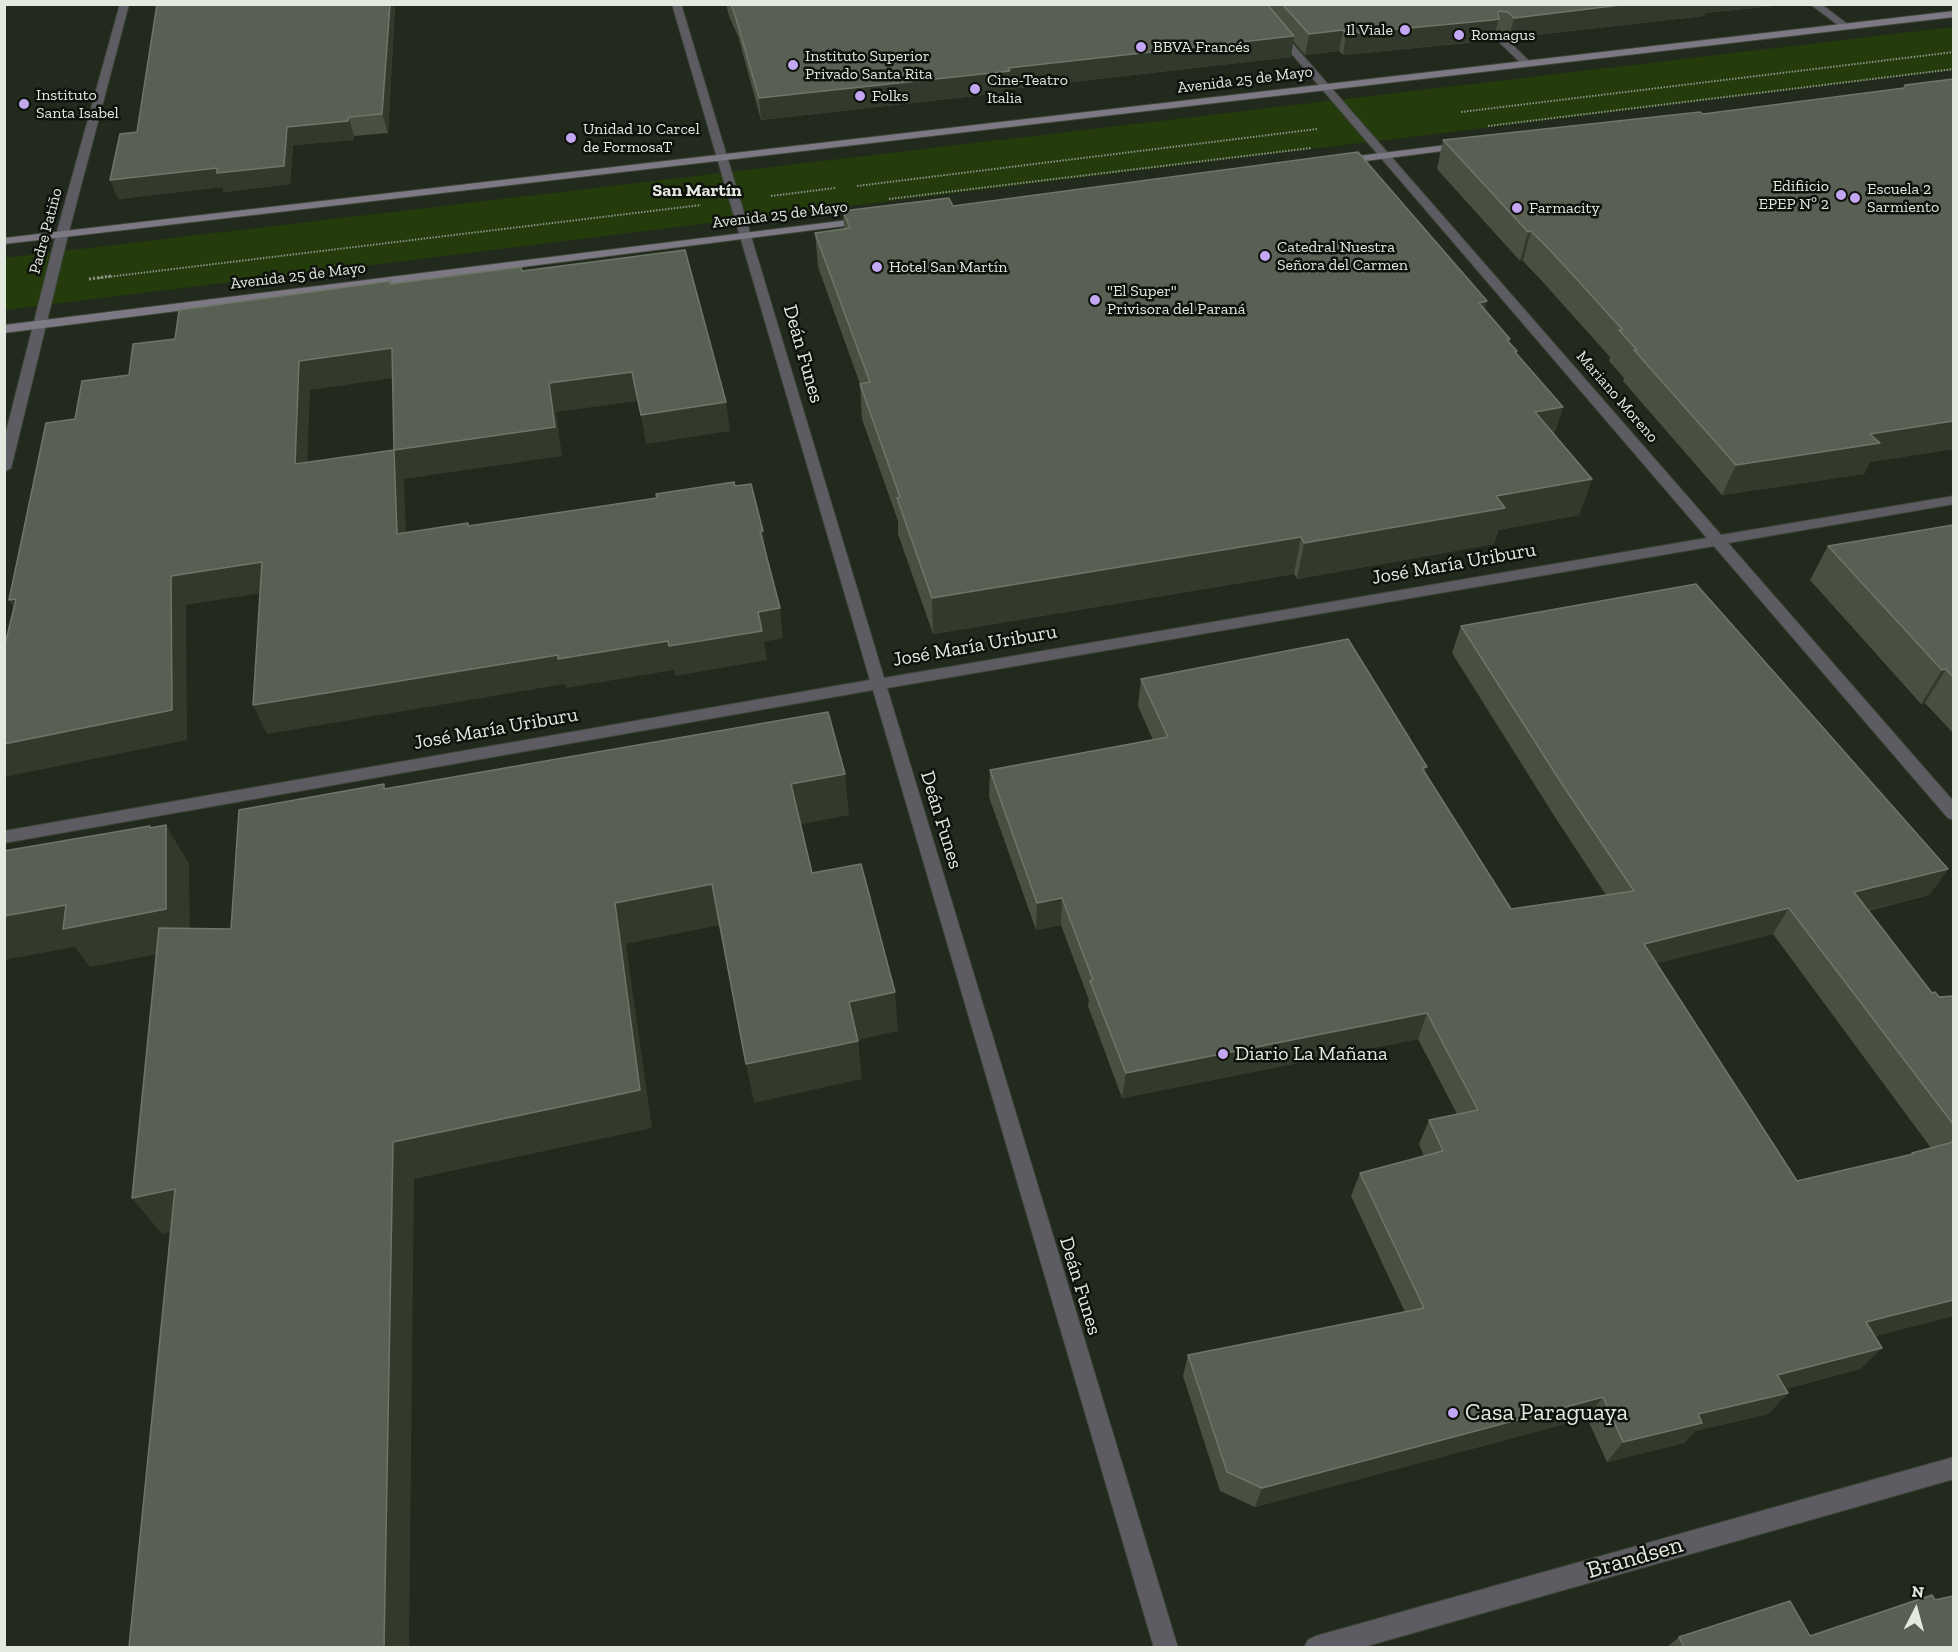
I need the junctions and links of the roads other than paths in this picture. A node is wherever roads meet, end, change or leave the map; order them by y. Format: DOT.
graph roads {
  1 [pos="125,4"];
  2 [pos="676,4"];
  3 [pos="1253,4"];
  4 [pos="1814,4"];
  5 [pos="1953,14"];
  6 [pos="1845,26"];
  7 [pos="1498,36"];
  8 [pos="1527,63"];
  9 [pos="1325,87"];
  10 [pos="1479,144"];
  11 [pos="1384,156"];
  12 [pos="723,158"];
  13 [pos="1326,163"];
  14 [pos="877,220"];
  15 [pos="62,235"];
  16 [pos="747,236"];
  17 [pos="4,241"];
  18 [pos="39,325"];
  19 [pos="4,329"];
  20 [pos="4,468"];
  21 [pos="1953,500"];
  22 [pos="1716,540"];
  23 [pos="878,684"];
  24 [pos="1953,814"];
  25 [pos="4,837"];
  26 [pos="1953,1468"];
  27 [pos="1166,1647"];
  28 [pos="1316,1647"];
  1 -- 15 [label="street, Padre Patiño"];
  2 -- 12 [label="street, Deán Funes"];
  3 -- 9 [label="street, Mariano Moreno"];
  4 -- 6 [label="street"];
  5 -- 6 [label="main road, Avenida 25 de Mayo"];
  6 -- 8 [label="main road, Avenida 25 de Mayo"];
  7 -- 8 [label="street"];
  8 -- 9 [label="main road, Avenida 25 de Mayo"];
  9 -- 11 [label="street, Mariano Moreno"];
  9 -- 12 [label="main road, Avenida 25 de Mayo"];
  10 -- 11 [label="main road"];
  11 -- 13 [label="main road"];
  11 -- 22 [label="street, Mariano Moreno"];
  12 -- 15 [label="main road, Avenida 25 de Mayo"];
  12 -- 16 [label="street, Deán Funes"];
  14 -- 16 [label="main road, Avenida 25 de Mayo"];
  15 -- 17 [label="main road, Avenida 25 de Mayo"];
  15 -- 18 [label="street, Padre Patiño"];
  16 -- 18 [label="main road, Avenida 25 de Mayo"];
  16 -- 23 [label="street, Deán Funes"];
  18 -- 19 [label="main road, Avenida 25 de Mayo"];
  18 -- 20 [label="street, Padre Patiño"];
  21 -- 22 [label="street, José María Uriburu"];
  22 -- 23 [label="street, José María Uriburu"];
  22 -- 24 [label="street, Mariano Moreno"];
  23 -- 25 [label="street, José María Uriburu"];
  23 -- 27 [label="street, Deán Funes"];
  26 -- 28 [label="street, Brandsen"];
}
